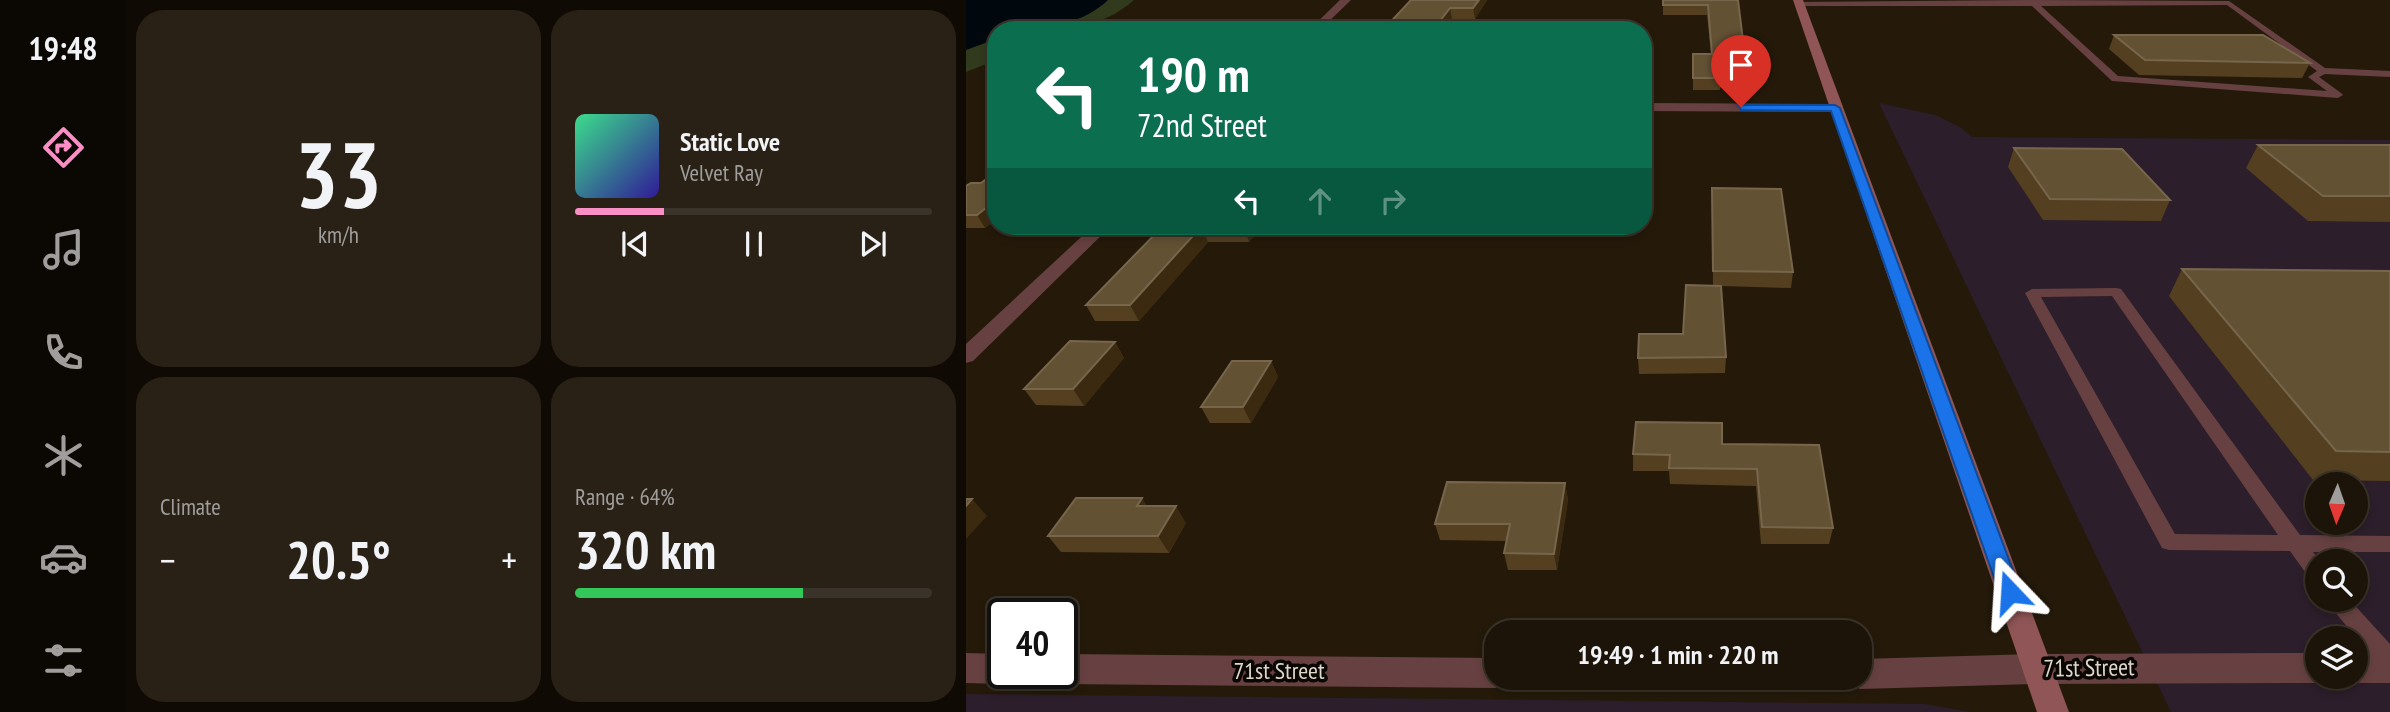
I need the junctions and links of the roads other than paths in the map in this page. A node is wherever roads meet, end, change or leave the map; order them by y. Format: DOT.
graph roads {
  1 [pos="1346,0"];
  2 [pos="2227,1"];
  3 [pos="1798,2"];
  4 [pos="2031,2"];
  5 [pos="1324,21"];
  6 [pos="2323,71"];
  7 [pos="2390,74"];
  8 [pos="1652,107"];
  9 [pos="1835,108"];
  10 [pos="1094,235"];
  11 [pos="966,356"];
  12 [pos="2295,543"];
  13 [pos="2390,544"];
  14 [pos="2305,557"];
  15 [pos="2347,612"];
  16 [pos="2390,661"];
  17 [pos="966,668"];
  18 [pos="987,668"];
  19 [pos="2037,668"];
  20 [pos="2305,668"];
  21 [pos="2368,668"];
  22 [pos="2390,668"];
  23 [pos="1078,669"];
  24 [pos="1484,673"];
  25 [pos="1872,674"];
  26 [pos="2053,712"];
  1 -- 5 [label="street"];
  2 -- 4 [label="lane"];
  2 -- 6 [label="lane"];
  3 -- 4 [label="lane"];
  3 -- 9 [label="street"];
  4 -- 6 [label="lane"];
  6 -- 7 [label="lane"];
  8 -- 9 [label="street"];
  9 -- 19 [label="street"];
  10 -- 11 [label="street"];
  12 -- 12 [label="lane"];
  12 -- 13 [label="lane"];
  12 -- 14 [label="lane"];
  15 -- 16 [label="lane"];
  17 -- 18 [label="street"];
  19 -- 20 [label="street, 71st Street"];
  19 -- 25 [label="street, 71st Street"];
  19 -- 26 [label="street"];
  21 -- 22 [label="street"];
  23 -- 24 [label="street, 71st Street"];
}
